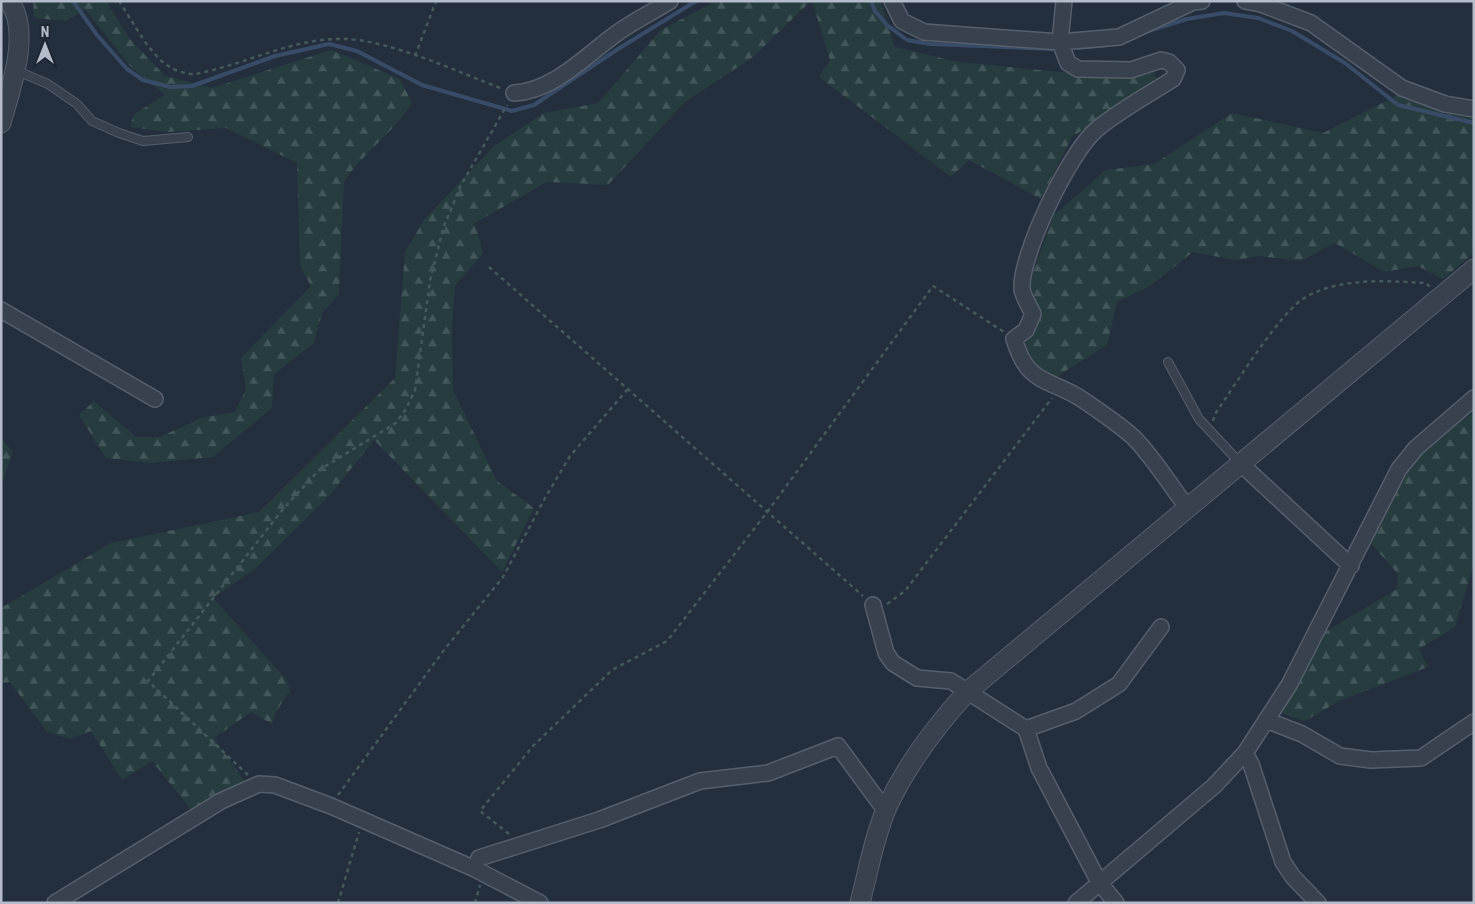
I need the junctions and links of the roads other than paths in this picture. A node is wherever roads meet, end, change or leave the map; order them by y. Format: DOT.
graph roads {
  1 [pos="9,1"];
  2 [pos="670,1"];
  3 [pos="892,1"];
  4 [pos="1064,1"];
  5 [pos="1202,1"];
  6 [pos="1245,1"];
  7 [pos="1060,42"];
  8 [pos="15,70"];
  9 [pos="514,93"];
  10 [pos="1474,109"];
  11 [pos="1,123"];
  12 [pos="188,136"];
  13 [pos="1474,269"];
  14 [pos="1,310"];
  15 [pos="1168,362"];
  16 [pos="1474,398"];
  17 [pos="155,399"];
  18 [pos="1240,463"];
  19 [pos="1187,507"];
  20 [pos="1351,566"];
  21 [pos="874,609"];
  22 [pos="1161,627"];
  23 [pos="967,692"];
  24 [pos="1266,720"];
  25 [pos="1474,722"];
  26 [pos="1026,729"];
  27 [pos="1245,753"];
  28 [pos="886,809"];
  29 [pos="475,869"];
  30 [pos="1100,882"];
  31 [pos="55,903"];
  32 [pos="540,903"];
  33 [pos="860,903"];
  34 [pos="1076,903"];
  35 [pos="1116,903"];
  36 [pos="1318,903"];
  1 -- 8 [label="street"];
  2 -- 9 [label="street"];
  3 -- 7 [label="street"];
  4 -- 7 [label="street"];
  5 -- 7 [label="street"];
  6 -- 10 [label="street"];
  7 -- 19 [label="street"];
  8 -- 11 [label="street"];
  8 -- 12 [label="lane"];
  13 -- 18 [label="street"];
  14 -- 17 [label="street"];
  15 -- 18 [label="lane"];
  16 -- 20 [label="street"];
  18 -- 19 [label="street"];
  18 -- 20 [label="street"];
  19 -- 23 [label="street"];
  20 -- 24 [label="street"];
  21 -- 23 [label="street"];
  22 -- 26 [label="street"];
  23 -- 26 [label="street"];
  23 -- 28 [label="street"];
  24 -- 25 [label="street"];
  24 -- 27 [label="street"];
  26 -- 30 [label="street"];
  27 -- 30 [label="street"];
  27 -- 36 [label="street"];
  28 -- 29 [label="street"];
  28 -- 33 [label="street"];
  29 -- 31 [label="street"];
  29 -- 32 [label="street"];
  30 -- 34 [label="street"];
  30 -- 35 [label="street"];
}
